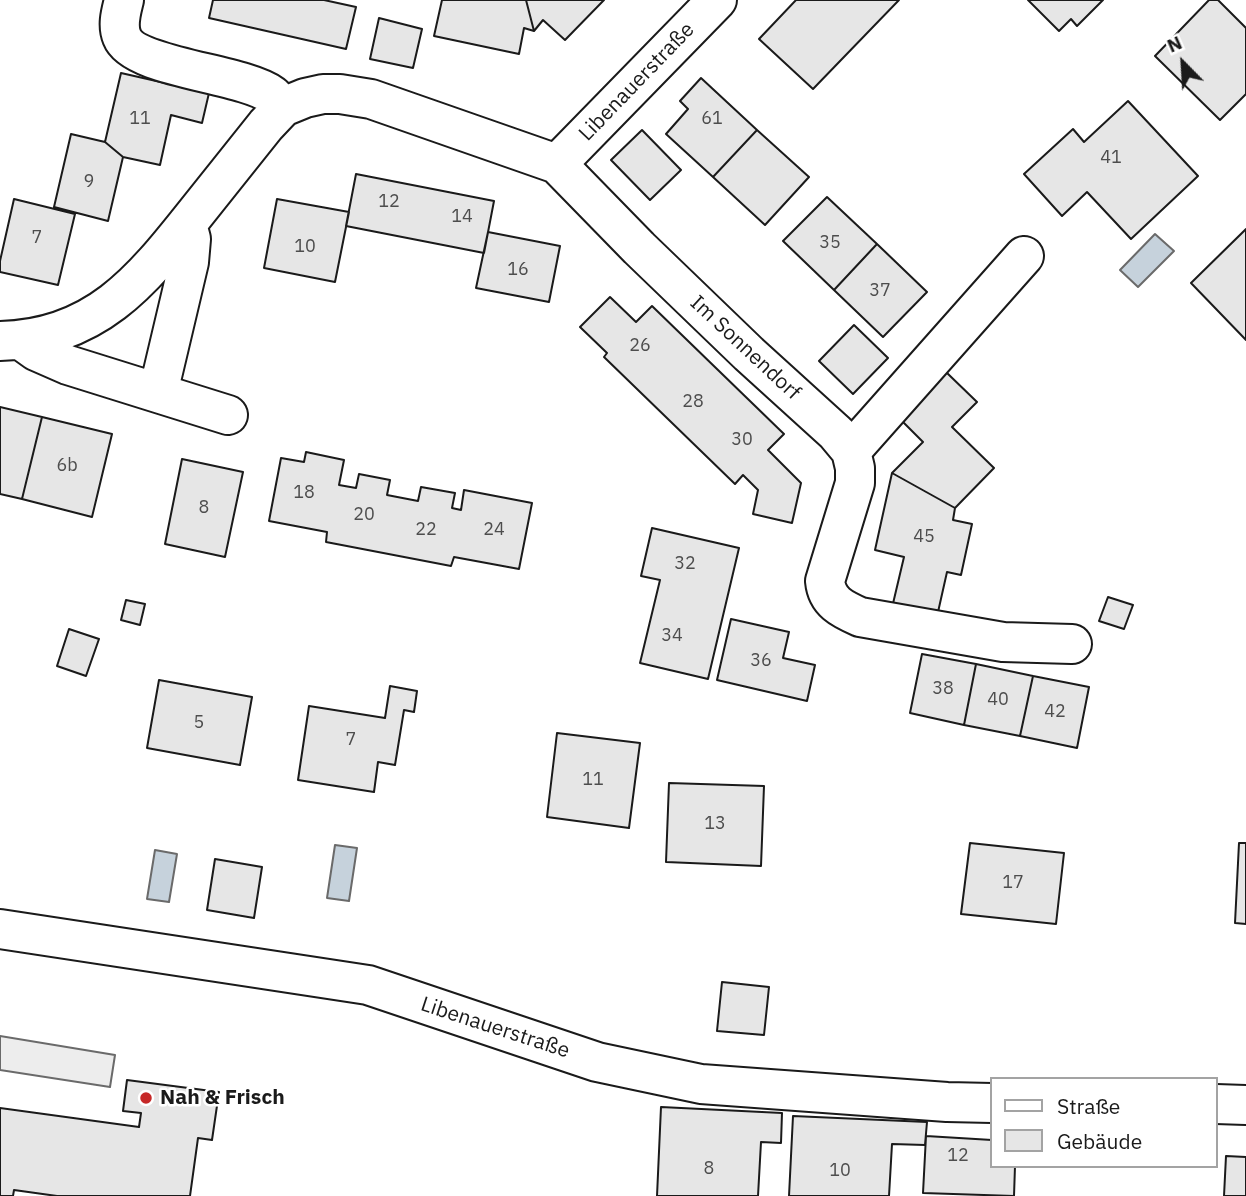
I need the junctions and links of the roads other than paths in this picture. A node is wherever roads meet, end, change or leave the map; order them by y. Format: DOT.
graph roads {
  1 [pos="124,0"];
  2 [pos="716,0"];
  3 [pos="283,107"];
  4 [pos="557,163"];
  5 [pos="187,224"];
  6 [pos="1024,256"];
  7 [pos="11,341"];
  8 [pos="158,393"];
  9 [pos="228,415"];
  10 [pos="851,451"];
  11 [pos="1072,644"];
  12 [pos="0,929"];
  13 [pos="990,1103"];
  14 [pos="1218,1104"];
  15 [pos="1246,1105"];
  1 -- 3 [label="street"];
  2 -- 4 [label="street, Libenauerstraße"];
  3 -- 4 [label="street, Im Sonnendorf"];
  3 -- 5 [label="street, Im Sonnendorf"];
  4 -- 10 [label="street, Im Sonnendorf"];
  5 -- 7 [label="street, Im Sonnendorf"];
  5 -- 8 [label="street"];
  6 -- 10 [label="street"];
  7 -- 8 [label="street, Im Sonnendorf"];
  8 -- 9 [label="street, Im Sonnendorf"];
  10 -- 11 [label="street"];
  12 -- 13 [label="street, Libenauerstraße"];
  14 -- 15 [label="street"];
}
